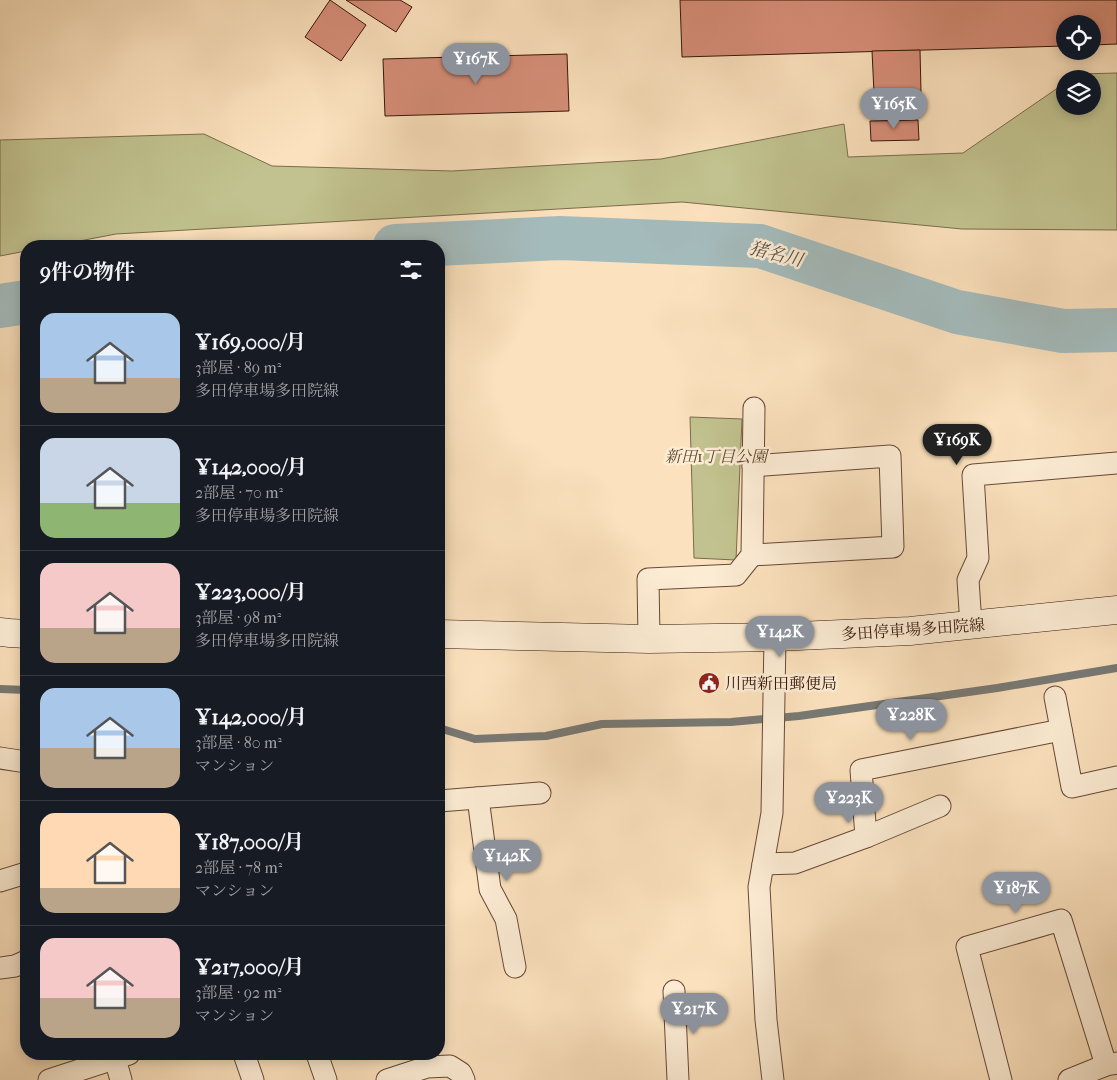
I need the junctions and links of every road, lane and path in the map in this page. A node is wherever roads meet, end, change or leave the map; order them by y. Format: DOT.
graph roads {
  1 [pos="754,408"];
  2 [pos="1117,463"];
  3 [pos="753,466"];
  4 [pos="752,555"];
  5 [pos="1117,610"];
  6 [pos="971,625"];
  7 [pos="0,632"];
  8 [pos="20,634"];
  9 [pos="445,634"];
  10 [pos="775,637"];
  11 [pos="649,639"];
  12 [pos="1055,697"];
  13 [pos="1061,730"];
  14 [pos="0,758"];
  15 [pos="20,761"];
  16 [pos="1117,777"];
  17 [pos="540,793"];
  18 [pos="478,798"];
  19 [pos="445,801"];
  20 [pos="940,806"];
  21 [pos="866,837"];
  22 [pos="764,864"];
  23 [pos="20,875"];
  24 [pos="0,881"];
  25 [pos="20,964"];
  26 [pos="515,967"];
  27 [pos="0,968"];
  28 [pos="674,991"];
  29 [pos="110,1060"];
  30 [pos="122,1060"];
  31 [pos="246,1060"];
  32 [pos="319,1060"];
  33 [pos="1105,1069"];
  34 [pos="49,1080"];
  35 [pos="120,1080"];
  36 [pos="253,1080"];
  37 [pos="326,1080"];
  38 [pos="387,1080"];
  39 [pos="464,1080"];
  40 [pos="678,1080"];
  41 [pos="773,1080"];
  42 [pos="1001,1080"];
  43 [pos="1069,1080"];
  1 -- 3 [label="street"];
  2 -- 6 [label="street"];
  3 -- 4 [label="street"];
  3 -- 4 [label="street"];
  4 -- 11 [label="street"];
  5 -- 6 [label="main road, 多田停車場多田院線"];
  6 -- 10 [label="main road, 多田停車場多田院線"];
  7 -- 8 [label="main road"];
  9 -- 11 [label="main road, 多田停車場多田院線"];
  10 -- 11 [label="main road, 多田停車場多田院線"];
  10 -- 22 [label="street"];
  12 -- 13 [label="street"];
  13 -- 16 [label="street"];
  13 -- 21 [label="street"];
  14 -- 15 [label="street"];
  17 -- 18 [label="street"];
  18 -- 19 [label="street"];
  18 -- 26 [label="street"];
  20 -- 21 [label="street"];
  21 -- 22 [label="street"];
  22 -- 41 [label="street"];
  23 -- 24 [label="street"];
  25 -- 27 [label="street"];
  28 -- 40 [label="street"];
  29 -- 34 [label="street"];
  30 -- 35 [label="street"];
  31 -- 36 [label="street"];
  32 -- 37 [label="street"];
  33 -- 42 [label="street"];
  33 -- 43 [label="street"];
  38 -- 39 [label="street"];
}
